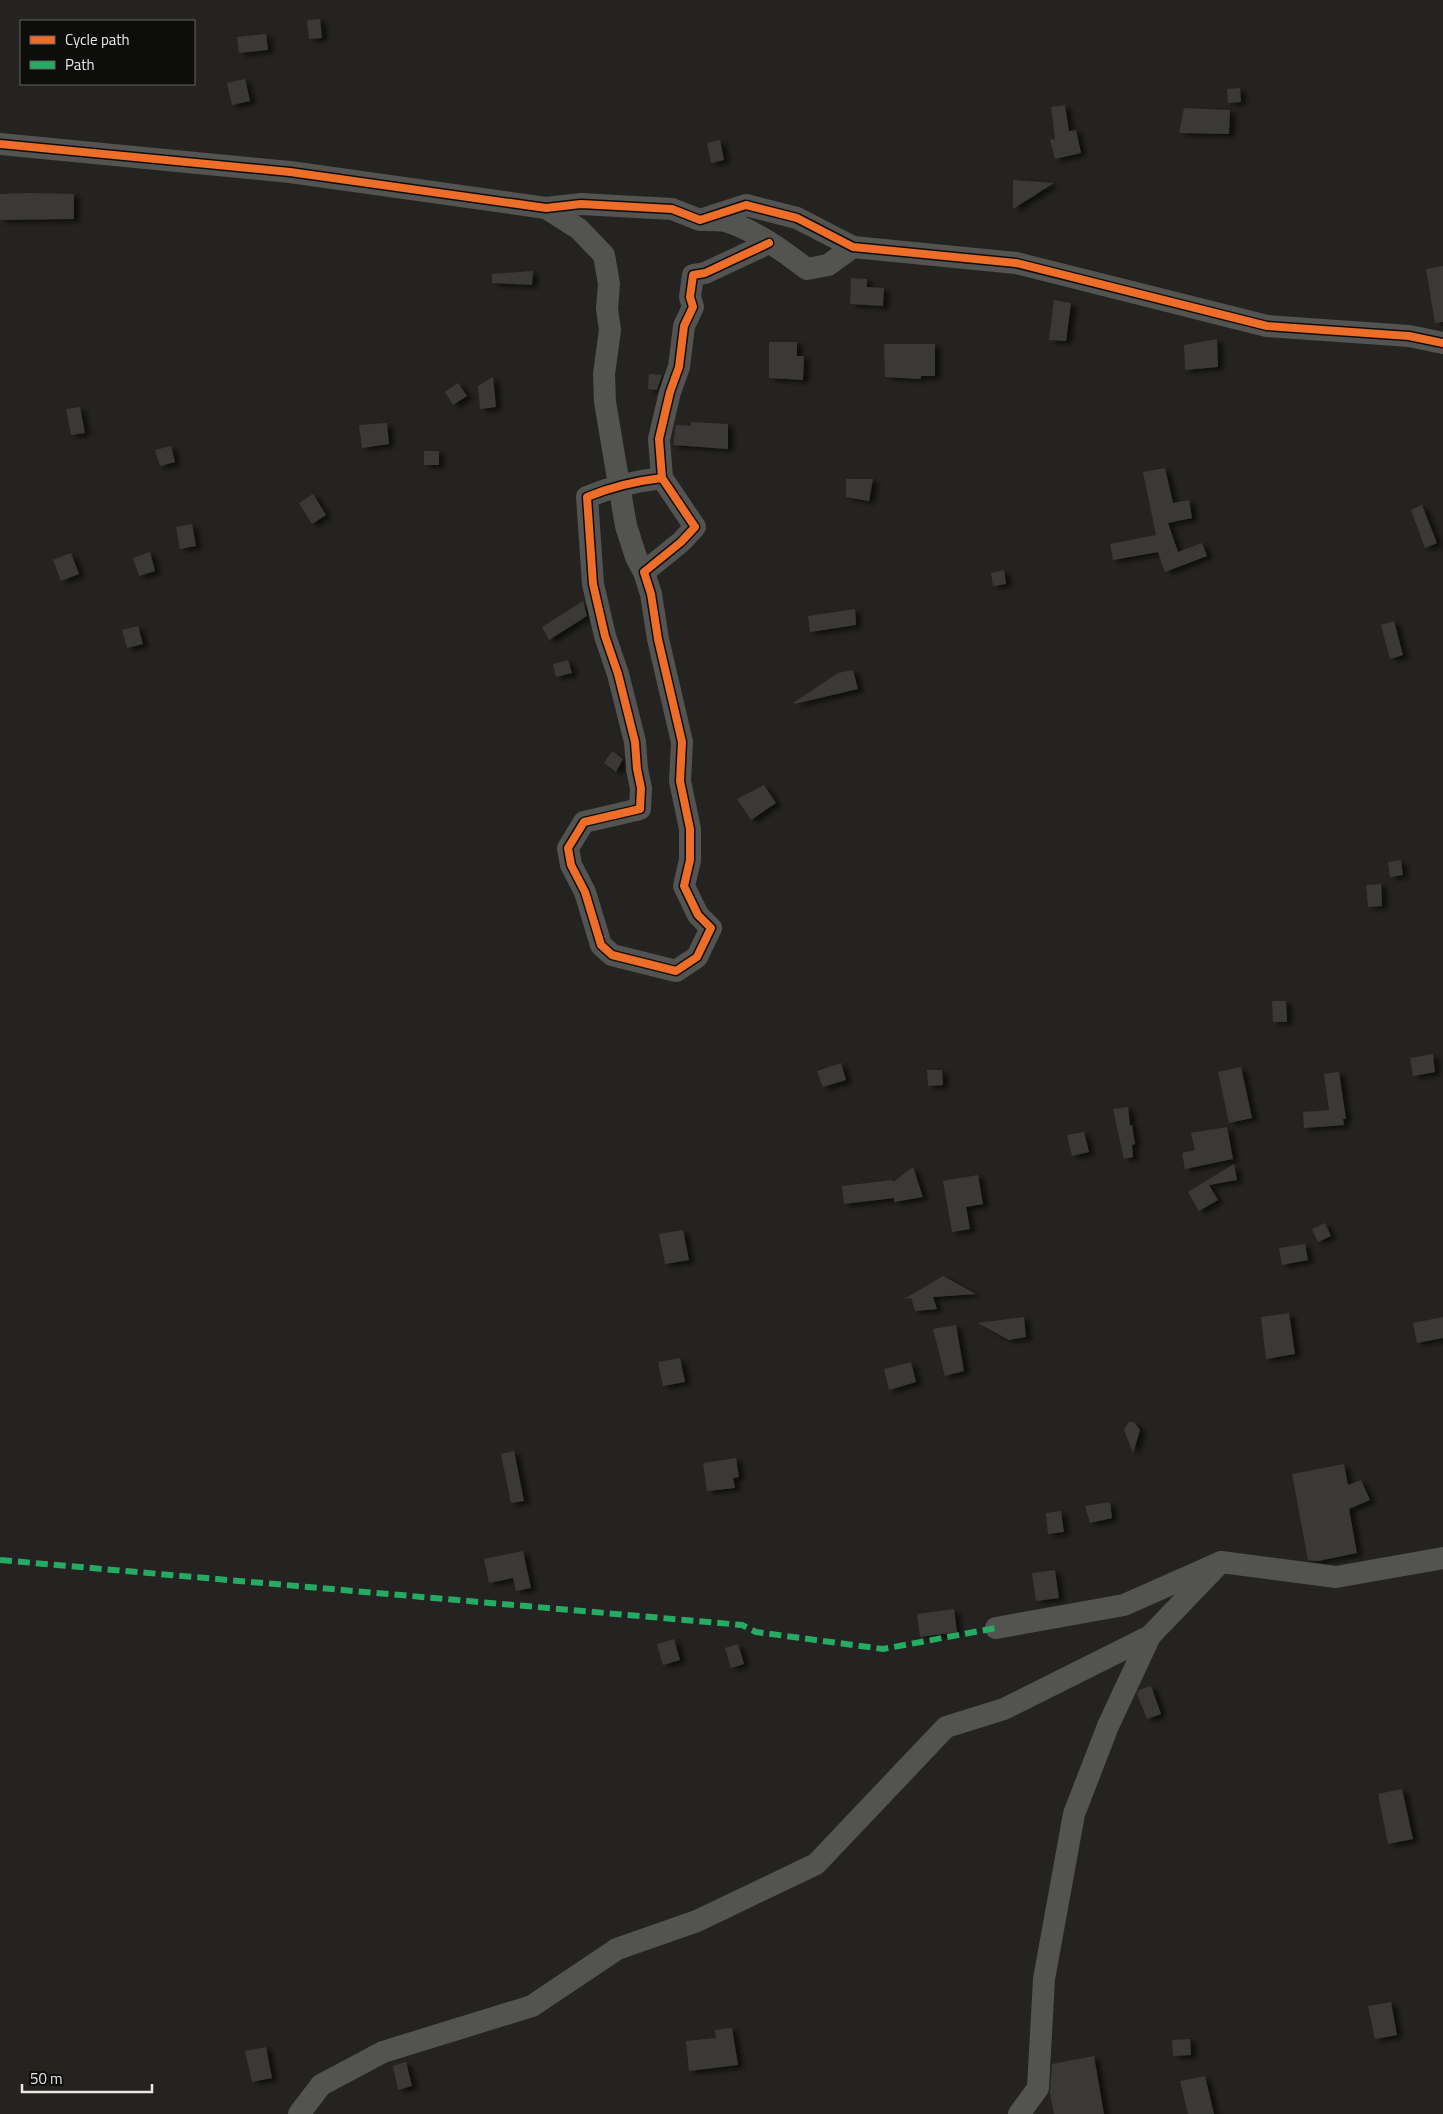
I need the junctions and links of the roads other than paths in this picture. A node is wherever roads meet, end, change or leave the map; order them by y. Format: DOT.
graph roads {
  1 [pos="0,144"];
  2 [pos="546,208"];
  3 [pos="700,220"];
  4 [pos="769,243"];
  5 [pos="853,247"];
  6 [pos="1443,344"];
  7 [pos="662,478"];
  8 [pos="621,486"];
  9 [pos="644,572"];
  10 [pos="1443,1558"];
  11 [pos="1221,1562"];
  12 [pos="996,1628"];
  13 [pos="1150,1636"];
  14 [pos="299,2114"];
  15 [pos="1019,2114"];
  1 -- 2 [label="street"];
  2 -- 3 [label="street"];
  2 -- 8 [label="street"];
  3 -- 4 [label="street"];
  3 -- 5 [label="street"];
  4 -- 5 [label="street"];
  4 -- 7 [label="street"];
  5 -- 6 [label="street"];
  7 -- 8 [label="street"];
  7 -- 9 [label="street"];
  8 -- 9 [label="street"];
  8 -- 9 [label="street"];
  10 -- 11 [label="street"];
  11 -- 12 [label="street"];
  11 -- 13 [label="street"];
  13 -- 14 [label="street"];
  13 -- 15 [label="street"];
}
